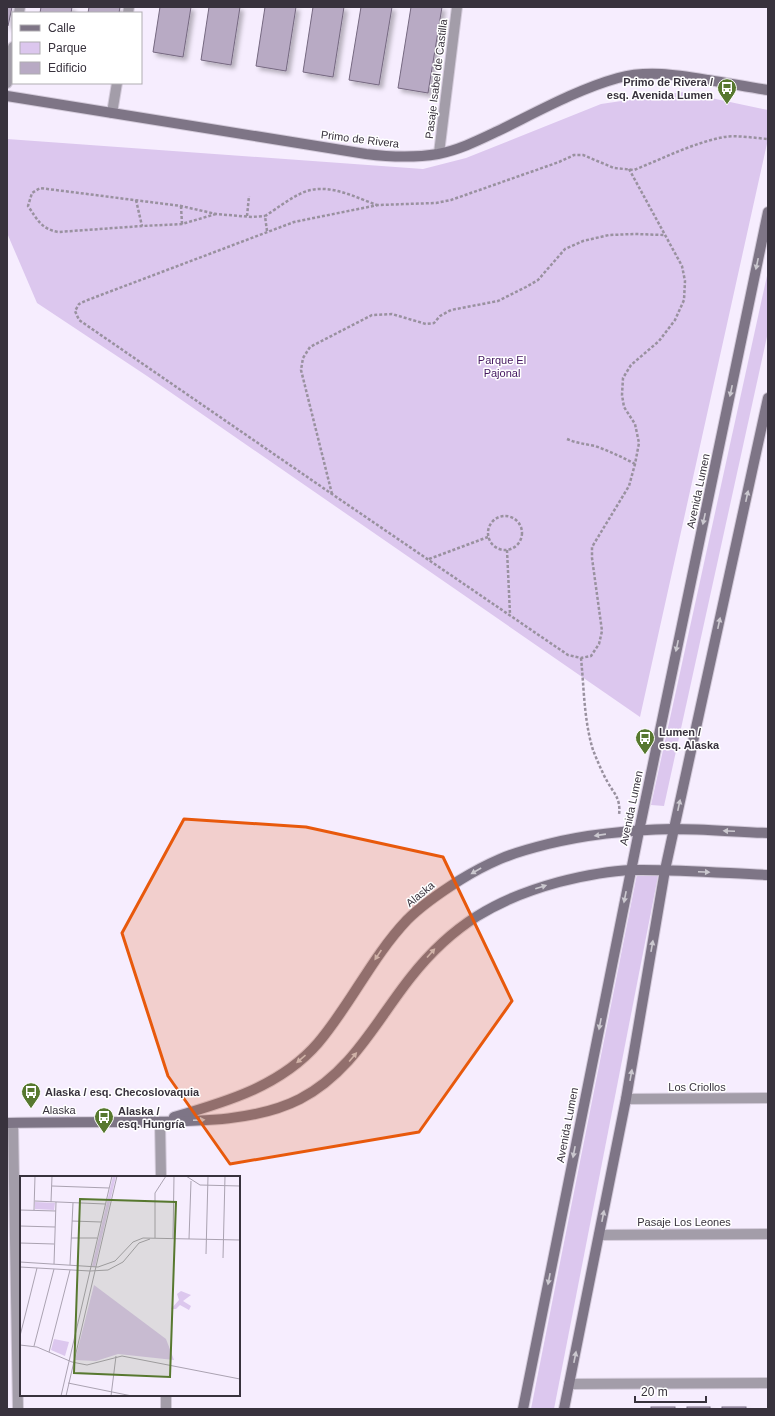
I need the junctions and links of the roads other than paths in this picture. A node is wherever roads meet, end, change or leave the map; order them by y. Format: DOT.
graph roads {
  1 [pos="457,7"];
  2 [pos="12,53"];
  3 [pos="7,83"];
  4 [pos="117,84"];
  5 [pos="768,90"];
  6 [pos="7,96"];
  7 [pos="112,113"];
  8 [pos="439,153"];
  9 [pos="768,212"];
  10 [pos="768,398"];
  11 [pos="674,829"];
  12 [pos="639,831"];
  13 [pos="768,833"];
  14 [pos="631,870"];
  15 [pos="665,870"];
  16 [pos="768,875"];
  17 [pos="768,1098"];
  18 [pos="626,1099"];
  19 [pos="160,1122"];
  20 [pos="10,1123"];
  21 [pos="161,1176"];
  22 [pos="768,1234"];
  23 [pos="599,1235"];
  24 [pos="768,1383"];
  25 [pos="569,1384"];
  26 [pos="166,1396"];
  27 [pos="18,1409"];
  28 [pos="166,1409"];
  29 [pos="523,1409"];
  30 [pos="564,1409"];
  1 -- 8 [label="street, Pasaje Isabel de Castilla"];
  2 -- 3 [label="street"];
  4 -- 7 [label="street"];
  5 -- 8 [label="street, Primo de Rivera"];
  6 -- 7 [label="street, Primo de Rivera"];
  7 -- 8 [label="street, Primo de Rivera"];
  9 -- 12 [label="street, Avenida Lumen, one-way"];
  11 -- 10 [label="street, one-way"];
  11 -- 12 [label="street, Alaska"];
  13 -- 11 [label="street, Alaska, one-way"];
  11 -- 15 [label="street"];
  12 -- 14 [label="street, Avenida Lumen"];
  12 -- 19 [label="street, Alaska, one-way"];
  14 -- 15 [label="street, Alaska"];
  19 -- 14 [label="street, Alaska, one-way"];
  14 -- 29 [label="street, Avenida Lumen, one-way"];
  15 -- 16 [label="street, Alaska, one-way"];
  18 -- 15 [label="street, one-way"];
  17 -- 18 [label="street, Los Criollos"];
  23 -- 18 [label="street, one-way"];
  19 -- 20 [label="street, Alaska"];
  19 -- 21 [label="street"];
  20 -- 27 [label="street"];
  22 -- 23 [label="street, Pasaje Los Leones"];
  25 -- 23 [label="street, one-way"];
  24 -- 25 [label="street"];
  25 -- 30 [label="street"];
  26 -- 28 [label="street"];
}
